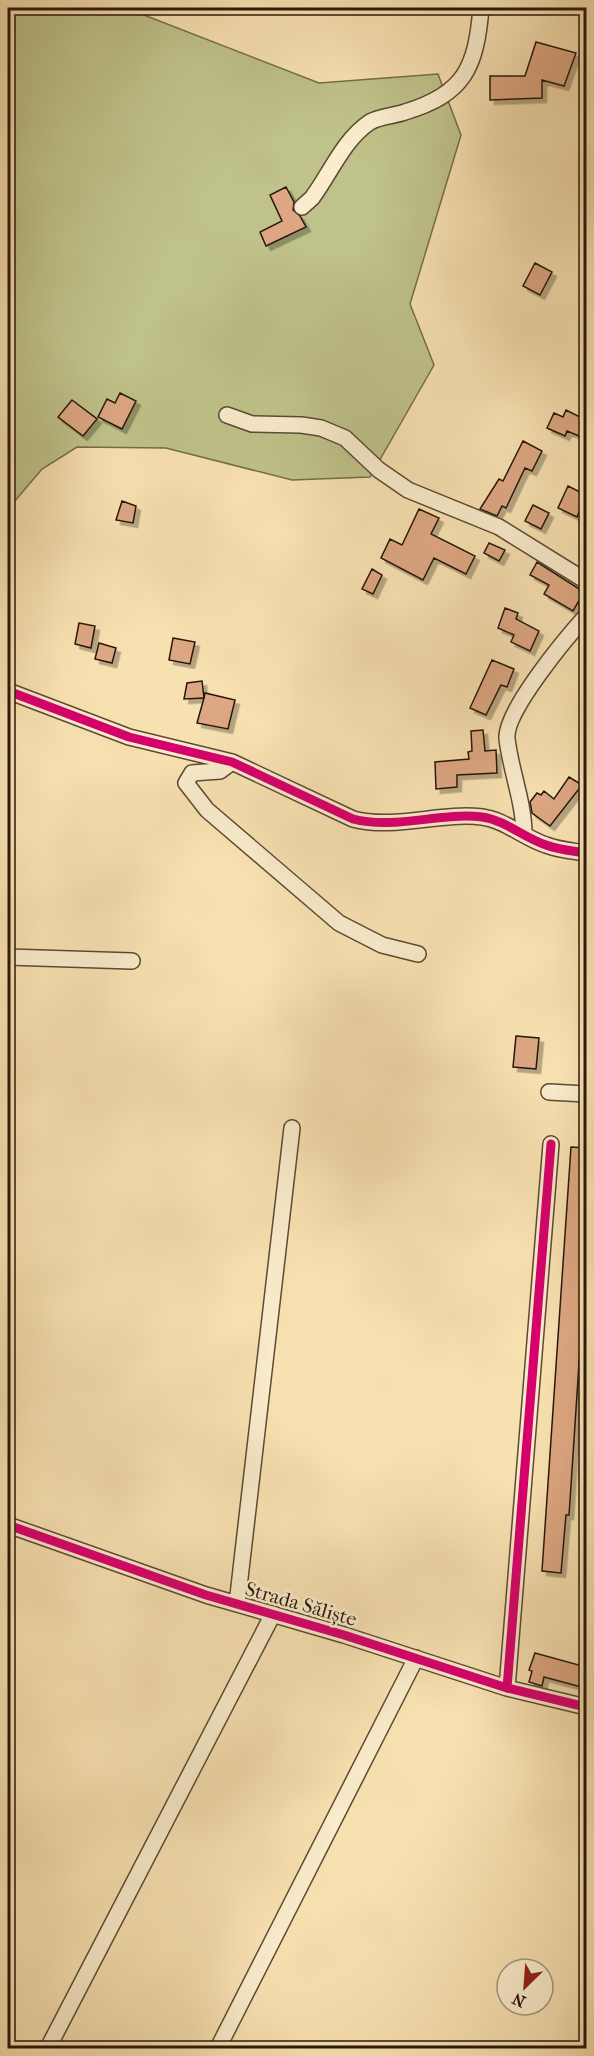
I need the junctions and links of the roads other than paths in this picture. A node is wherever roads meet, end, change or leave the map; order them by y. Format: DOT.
graph roads {
  1 [pos="481,8"];
  2 [pos="302,207"];
  3 [pos="227,415"];
  4 [pos="586,581"];
  5 [pos="586,615"];
  6 [pos="8,691"];
  7 [pos="232,762"];
  8 [pos="524,835"];
  9 [pos="586,853"];
  10 [pos="418,954"];
  11 [pos="8,957"];
  12 [pos="132,960"];
  13 [pos="549,1092"];
  14 [pos="586,1094"];
  15 [pos="292,1128"];
  16 [pos="551,1144"];
  17 [pos="8,1525"];
  18 [pos="237,1604"];
  19 [pos="273,1614"];
  20 [pos="416,1658"];
  21 [pos="507,1688"];
  22 [pos="586,1707"];
  23 [pos="48,2049"];
  24 [pos="218,2049"];
  1 -- 2 [label="street"];
  3 -- 4 [label="street"];
  5 -- 8 [label="street"];
  6 -- 7 [label="street"];
  7 -- 8 [label="street"];
  7 -- 10 [label="street"];
  8 -- 9 [label="street"];
  11 -- 12 [label="street"];
  13 -- 14 [label="street"];
  15 -- 18 [label="street, Strada Săliște"];
  16 -- 21 [label="street"];
  17 -- 18 [label="street, Strada Săliște"];
  18 -- 19 [label="street, Strada Săliște"];
  19 -- 20 [label="street, Strada Săliște"];
  19 -- 23 [label="street"];
  20 -- 21 [label="street, Strada Săliște"];
  20 -- 24 [label="street"];
  21 -- 22 [label="street, Strada Săliște"];
}
